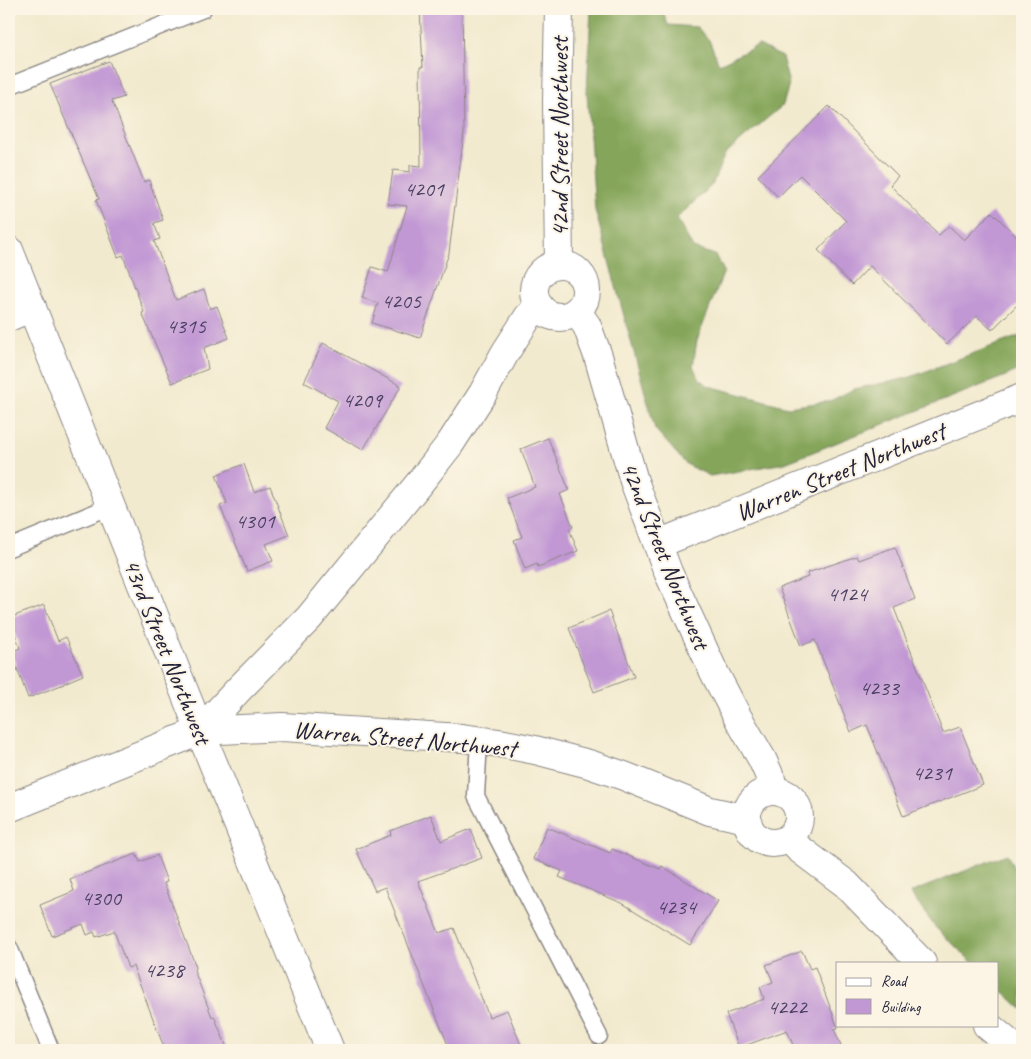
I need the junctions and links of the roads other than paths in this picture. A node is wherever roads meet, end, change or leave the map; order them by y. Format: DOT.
graph roads {
  1 [pos="203,9"];
  2 [pos="559,9"];
  3 [pos="9,86"];
  4 [pos="9,250"];
  5 [pos="559,265"];
  6 [pos="539,306"];
  7 [pos="20,312"];
  8 [pos="576,312"];
  9 [pos="1022,398"];
  10 [pos="111,506"];
  11 [pos="658,544"];
  12 [pos="9,548"];
  13 [pos="200,731"];
  14 [pos="479,740"];
  15 [pos="773,791"];
  16 [pos="9,808"];
  17 [pos="747,819"];
  18 [pos="789,838"];
  19 [pos="9,947"];
  20 [pos="921,962"];
  21 [pos="988,1026"];
  22 [pos="599,1036"];
  23 [pos="50,1050"];
  24 [pos="330,1050"];
  25 [pos="1016,1050"];
  1 -- 3 [label="lane"];
  2 -- 5 [label="street, 42nd Street Northwest"];
  4 -- 7 [label="street, 43rd Street Northwest"];
  5 -- 6 [label="street, 42nd Street Northwest"];
  5 -- 8 [label="street, 42nd Street Northwest"];
  6 -- 8 [label="street"];
  6 -- 13 [label="street, Warren Street Northwest"];
  7 -- 10 [label="street, 43rd Street Northwest"];
  8 -- 11 [label="street, 42nd Street Northwest"];
  9 -- 11 [label="street, Warren Street Northwest"];
  10 -- 12 [label="lane"];
  10 -- 13 [label="street, 43rd Street Northwest"];
  11 -- 15 [label="street, 42nd Street Northwest"];
  13 -- 14 [label="street, Warren Street Northwest"];
  13 -- 16 [label="street, Warren Street Northwest"];
  13 -- 24 [label="street, 43rd Street Northwest"];
  14 -- 17 [label="street, Warren Street Northwest"];
  14 -- 22 [label="lane"];
  15 -- 17 [label="street"];
  15 -- 18 [label="street"];
  17 -- 18 [label="street"];
  18 -- 20 [label="street"];
  19 -- 23 [label="lane"];
  21 -- 25 [label="street"];
}
